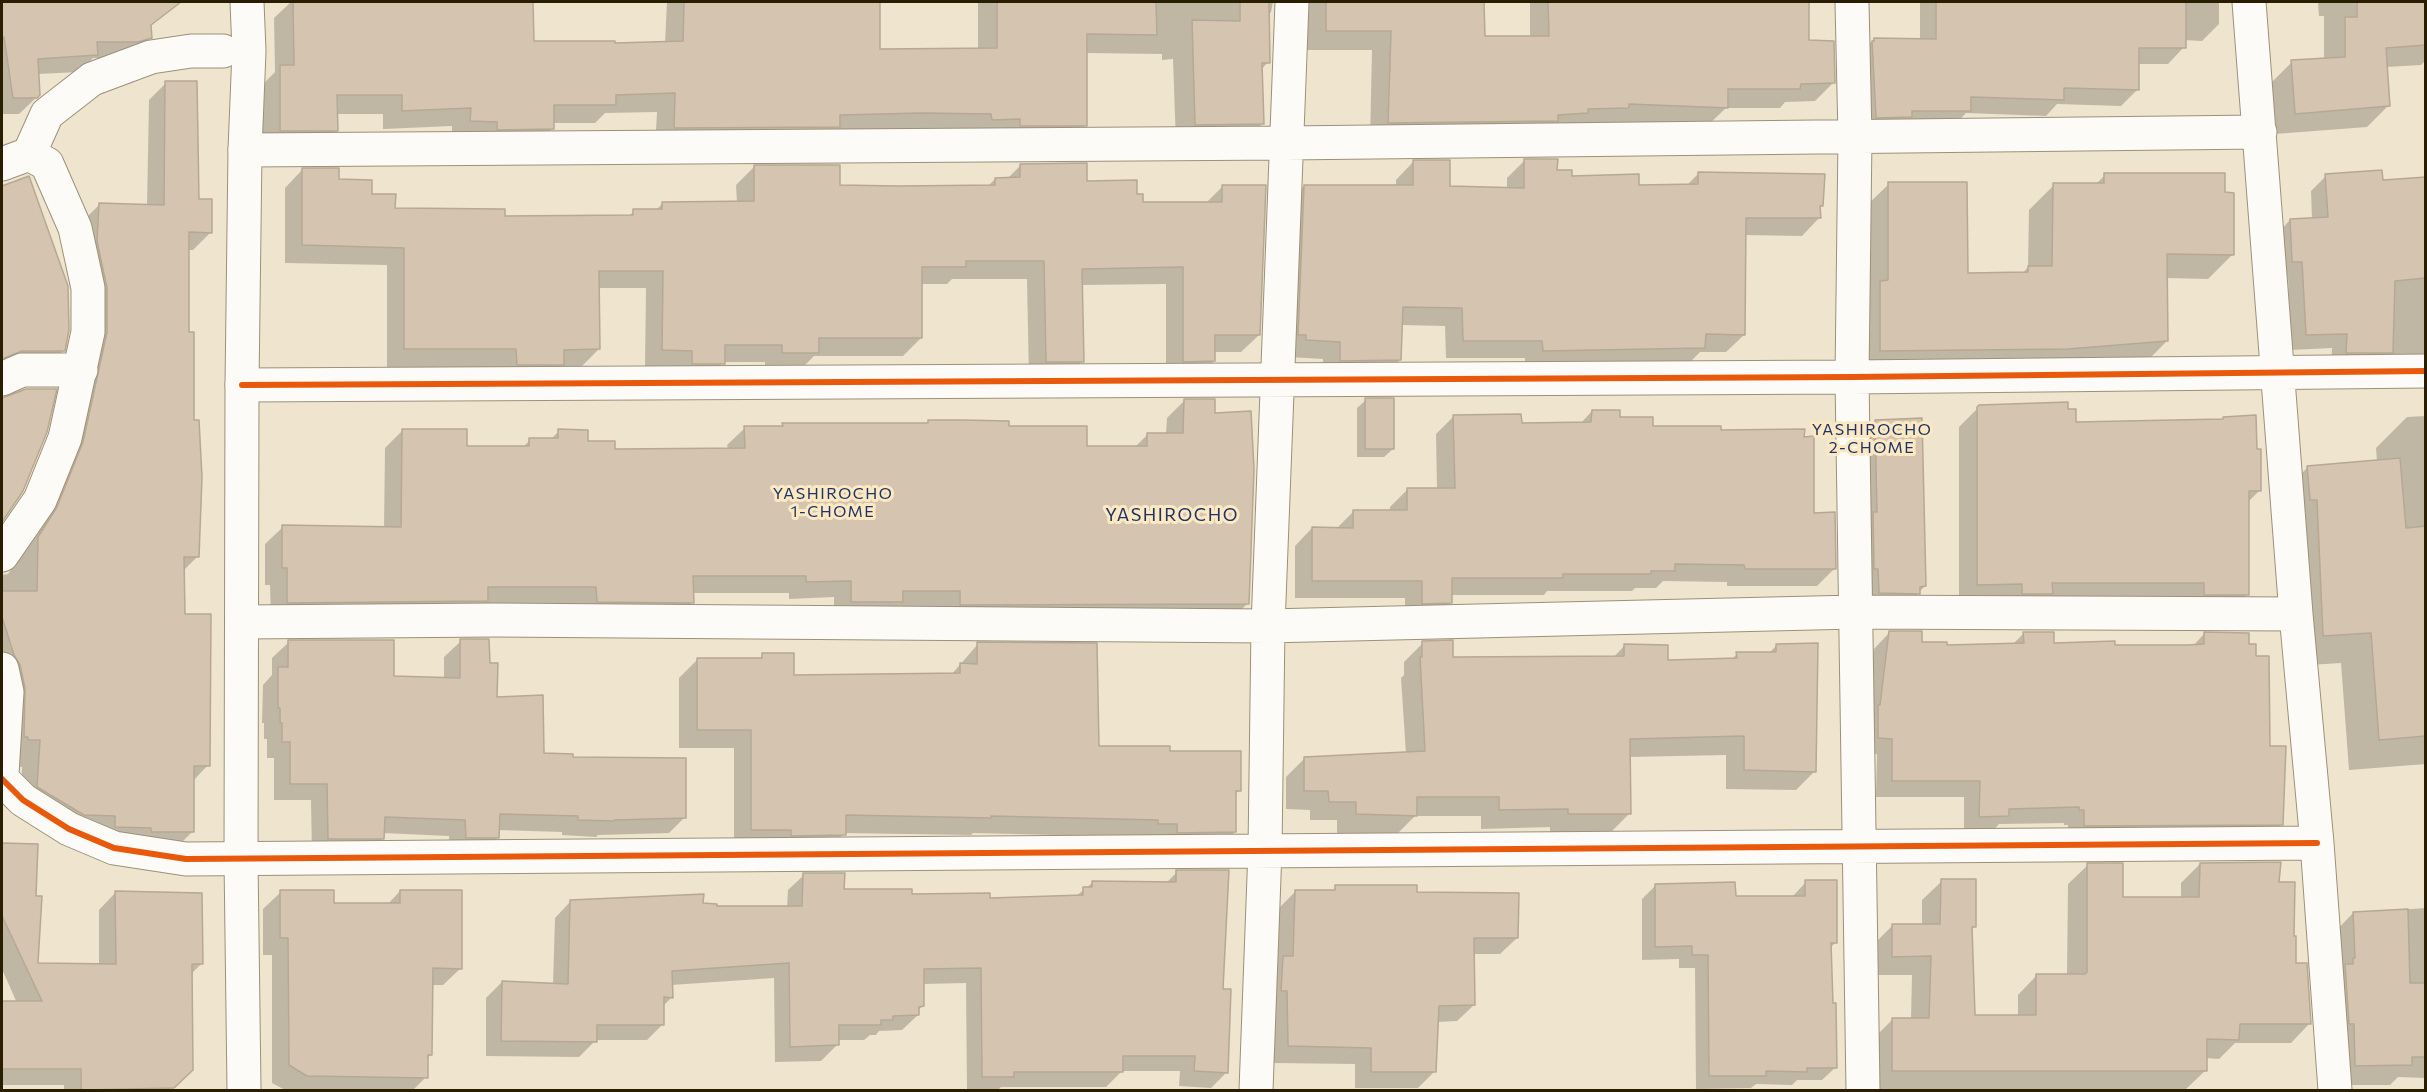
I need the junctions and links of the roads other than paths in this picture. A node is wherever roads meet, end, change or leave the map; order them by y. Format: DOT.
graph roads {
  1 [pos="247,2"];
  2 [pos="1292,2"];
  3 [pos="1852,2"];
  4 [pos="2249,2"];
  5 [pos="223,51"];
  6 [pos="2260,132"];
  7 [pos="1855,137"];
  8 [pos="1286,143"];
  9 [pos="245,150"];
  10 [pos="15,159"];
  11 [pos="81,370"];
  12 [pos="2426,371"];
  13 [pos="2278,374"];
  14 [pos="1852,377"];
  15 [pos="2,379"];
  16 [pos="1276,381"];
  17 [pos="242,385"];
  18 [pos="2,555"];
  19 [pos="1855,612"];
  20 [pos="2295,614"];
  21 [pos="242,622"];
  22 [pos="1268,626"];
  23 [pos="2,669"];
  24 [pos="2,774"];
  25 [pos="2,779"];
  26 [pos="2317,843"];
  27 [pos="1858,845"];
  28 [pos="1265,850"];
  29 [pos="241,859"];
  30 [pos="244,1090"];
  31 [pos="1256,1090"];
  32 [pos="1863,1090"];
  33 [pos="2335,1090"];
  1 -- 9 [label="street"];
  2 -- 8 [label="street"];
  3 -- 7 [label="street"];
  4 -- 6 [label="street"];
  5 -- 10 [label="street"];
  6 -- 7 [label="street"];
  6 -- 13 [label="street"];
  7 -- 8 [label="street"];
  7 -- 14 [label="street"];
  8 -- 9 [label="street"];
  8 -- 16 [label="street"];
  9 -- 17 [label="street"];
  10 -- 11 [label="street"];
  11 -- 15 [label="street"];
  11 -- 18 [label="street"];
  12 -- 13 [label="street"];
  13 -- 14 [label="street"];
  13 -- 20 [label="street"];
  14 -- 16 [label="street"];
  14 -- 19 [label="street"];
  16 -- 17 [label="street"];
  16 -- 22 [label="street"];
  17 -- 21 [label="street"];
  19 -- 20 [label="street"];
  19 -- 22 [label="street"];
  19 -- 27 [label="street"];
  20 -- 26 [label="street"];
  21 -- 22 [label="street"];
  21 -- 29 [label="street"];
  22 -- 28 [label="street"];
  23 -- 24 [label="street"];
  25 -- 29 [label="street"];
  26 -- 27 [label="street"];
  26 -- 33 [label="street"];
  27 -- 28 [label="street"];
  27 -- 32 [label="street"];
  28 -- 29 [label="street"];
  28 -- 31 [label="street"];
  29 -- 30 [label="street"];
}
